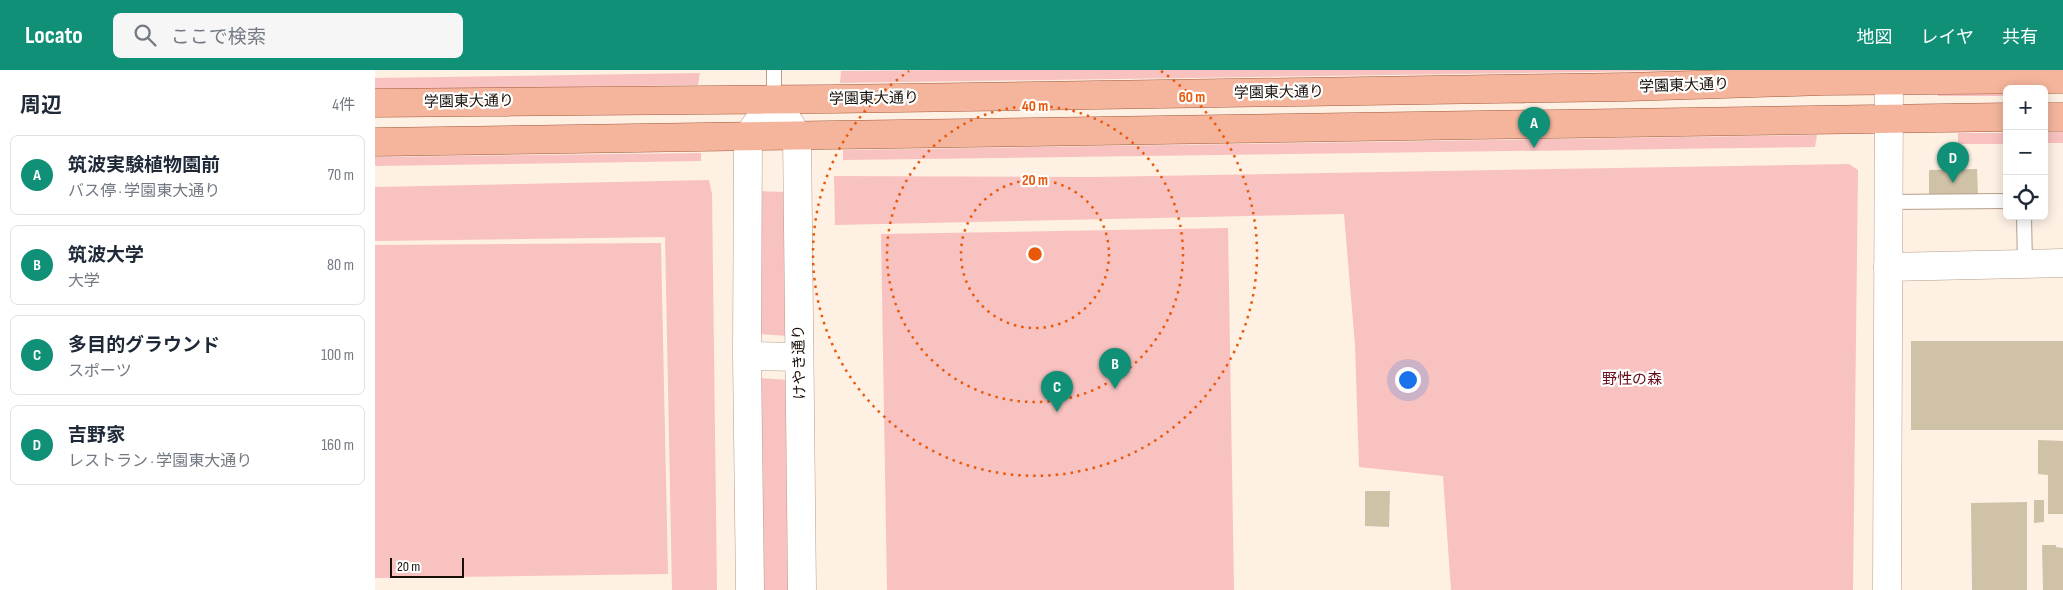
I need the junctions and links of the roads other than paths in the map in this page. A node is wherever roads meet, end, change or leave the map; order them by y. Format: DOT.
graph roads {
  1 [pos="774,70"];
  2 [pos="1889,76"];
  3 [pos="2063,79"];
  4 [pos="774,99"];
  5 [pos="375,103"];
  6 [pos="2003,117"];
  7 [pos="2048,117"];
  8 [pos="2063,117"];
  9 [pos="1888,118"];
  10 [pos="797,135"];
  11 [pos="748,136"];
  12 [pos="375,142"];
  13 [pos="2003,201"];
  14 [pos="1887,202"];
  15 [pos="2024,220"];
  16 [pos="2025,264"];
  17 [pos="2063,264"];
  18 [pos="1888,267"];
  19 [pos="747,356"];
  20 [pos="799,357"];
  21 [pos="751,590"];
  22 [pos="802,590"];
  23 [pos="1887,590"];
  1 -- 4 [label="lane"];
  2 -- 3 [label="main road, 学園東大通り"];
  2 -- 4 [label="main road, 学園東大通り"];
  2 -- 9 [label="street"];
  4 -- 5 [label="main road, 学園東大通り"];
  4 -- 10 [label="street"];
  4 -- 11 [label="street"];
  6 -- 9 [label="main road"];
  7 -- 8 [label="main road"];
  9 -- 10 [label="main road"];
  9 -- 14 [label="street"];
  10 -- 11 [label="main road"];
  10 -- 20 [label="street, けやき通り"];
  11 -- 12 [label="main road"];
  11 -- 19 [label="street"];
  13 -- 14 [label="lane"];
  14 -- 18 [label="street"];
  15 -- 16 [label="lane"];
  16 -- 17 [label="street"];
  16 -- 18 [label="street"];
  18 -- 23 [label="street"];
  19 -- 20 [label="street"];
  19 -- 21 [label="street"];
  20 -- 22 [label="street, けやき通り"];
}
